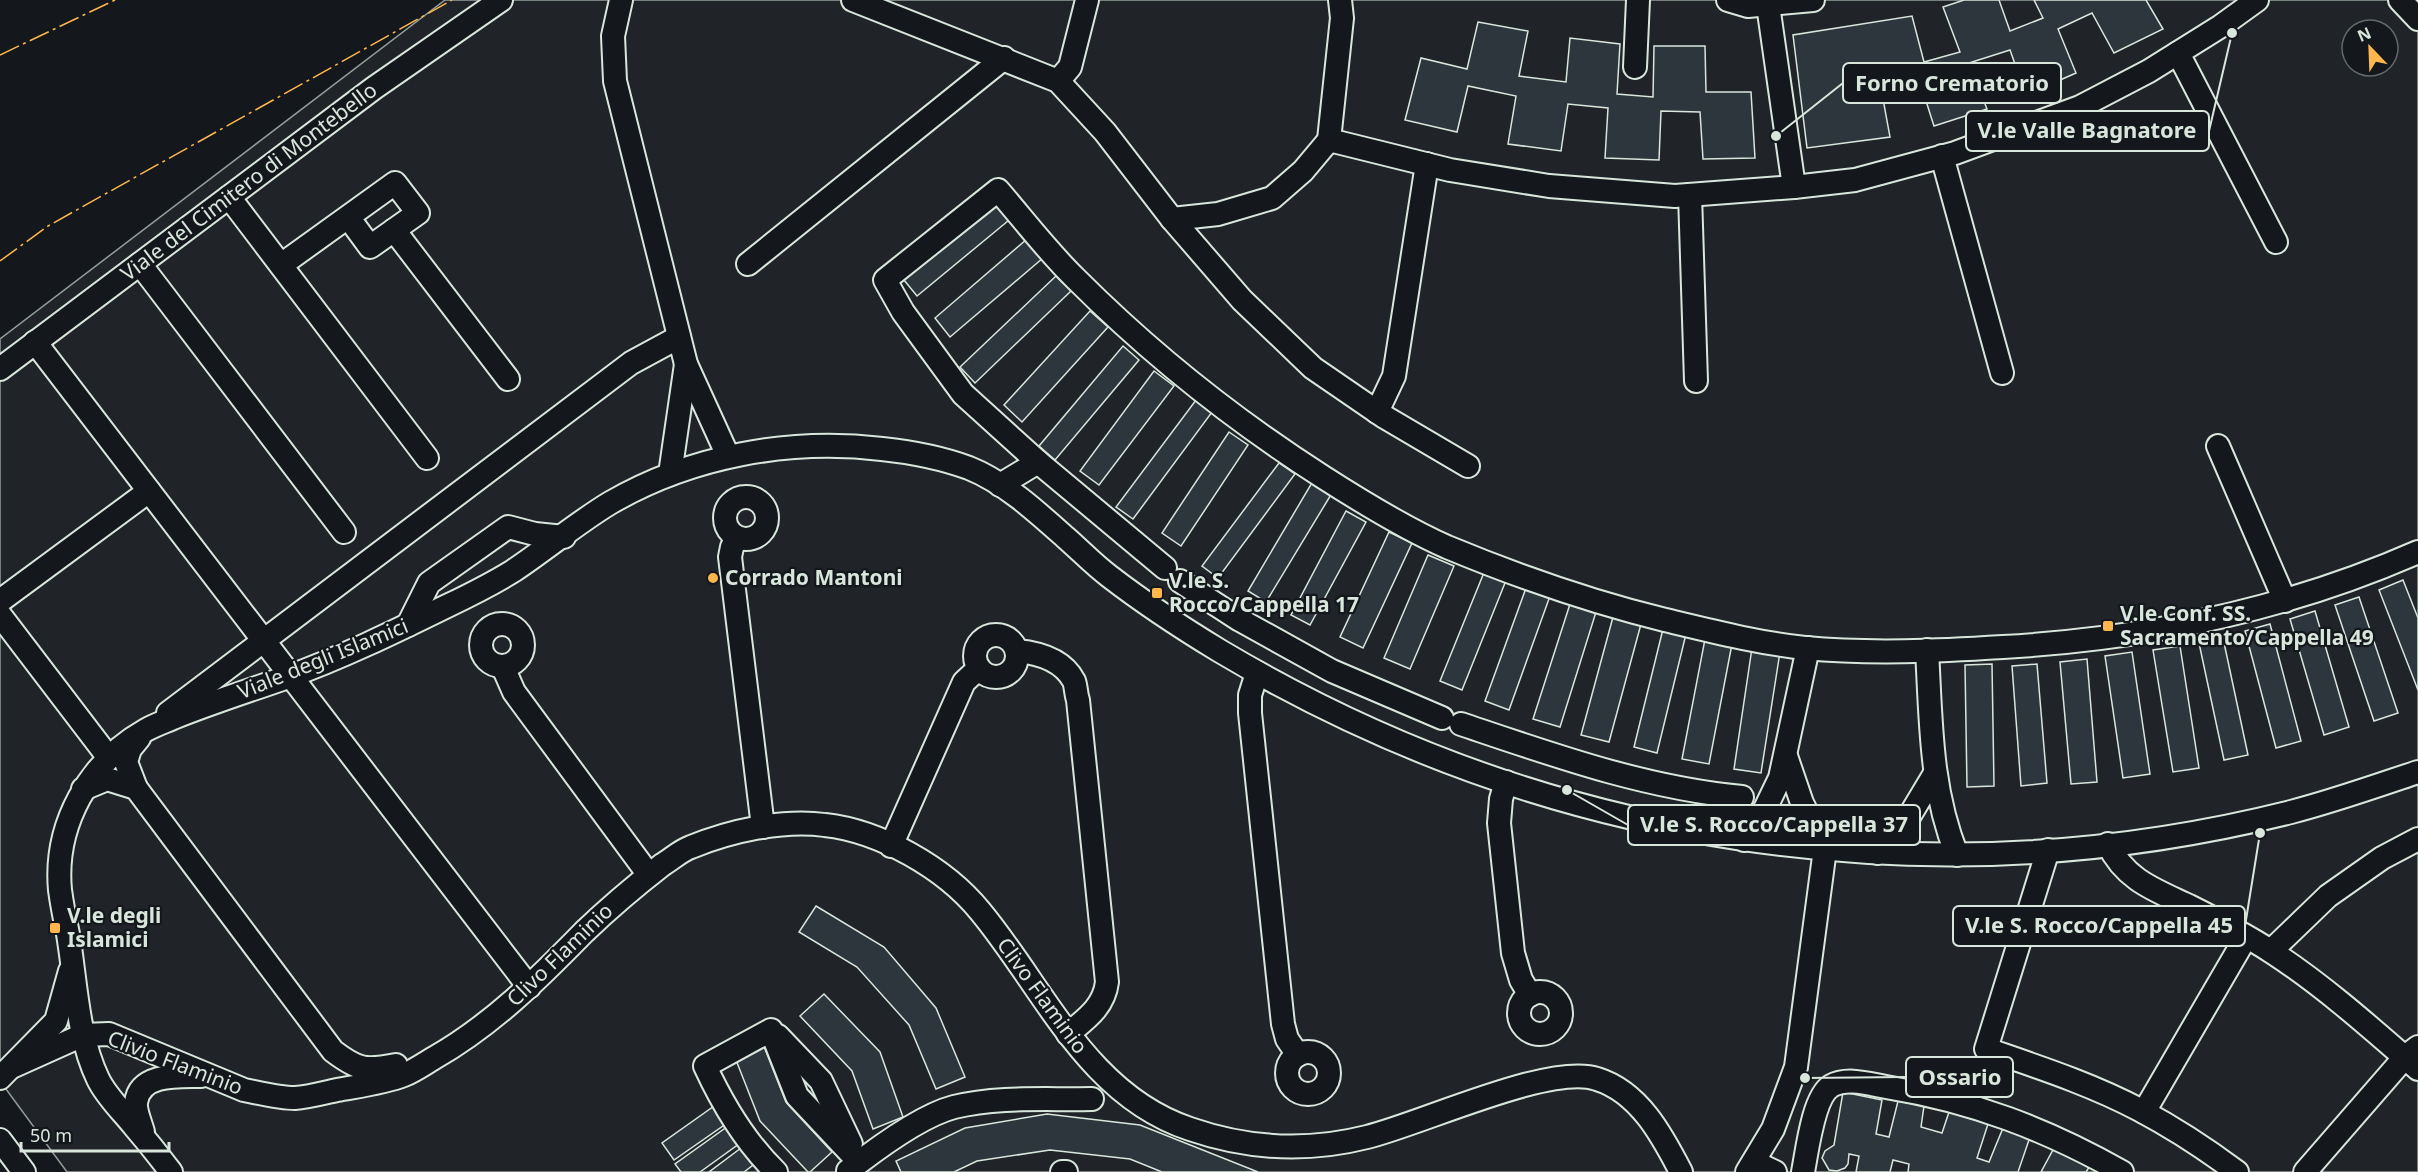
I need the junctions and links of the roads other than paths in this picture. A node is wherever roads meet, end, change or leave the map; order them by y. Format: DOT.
graph roads {
  1 [pos="501,0"];
  2 [pos="621,0"];
  3 [pos="853,0"];
  4 [pos="1088,0"];
  5 [pos="1340,0"];
  6 [pos="1638,0"];
  7 [pos="1728,0"];
  8 [pos="1813,0"];
  9 [pos="2257,0"];
  10 [pos="2400,0"];
  11 [pos="1768,5"];
  12 [pos="2418,19"];
  13 [pos="2178,53"];
  14 [pos="1004,58"];
  15 [pos="1635,67"];
  16 [pos="1058,81"];
  17 [pos="1329,140"];
  18 [pos="1942,156"];
  19 [pos="1427,164"];
  20 [pos="1794,187"];
  21 [pos="1690,195"];
  22 [pos="229,197"];
  23 [pos="348,217"];
  24 [pos="1172,219"];
  25 [pos="394,230"];
  26 [pos="2276,242"];
  27 [pos="140,264"];
  28 [pos="748,264"];
  29 [pos="281,265"];
  30 [pos="679,337"];
  31 [pos="35,342"];
  32 [pos="686,364"];
  33 [pos="0,369"];
  34 [pos="2002,373"];
  35 [pos="508,379"];
  36 [pos="1696,381"];
  37 [pos="1377,412"];
  38 [pos="2218,446"];
  39 [pos="728,456"];
  40 [pos="427,458"];
  41 [pos="1038,462"];
  42 [pos="1468,466"];
  43 [pos="670,474"];
  44 [pos="1000,485"];
  45 [pos="149,490"];
  46 [pos="344,532"];
  47 [pos="564,537"];
  48 [pos="738,537"];
  49 [pos="2418,552"];
  50 [pos="0,601"];
  51 [pos="2285,601"];
  52 [pos="0,615"];
  53 [pos="408,625"];
  54 [pos="262,640"];
  55 [pos="1808,648"];
  56 [pos="1927,650"];
  57 [pos="1017,651"];
  58 [pos="503,667"];
  59 [pos="979,668"];
  60 [pos="1257,673"];
  61 [pos="1338,673"];
  62 [pos="291,676"];
  63 [pos="1320,706"];
  64 [pos="145,730"];
  65 [pos="1786,756"];
  66 [pos="110,758"];
  67 [pos="2418,772"];
  68 [pos="1934,775"];
  69 [pos="1506,782"];
  70 [pos="1655,784"];
  71 [pos="136,788"];
  72 [pos="83,789"];
  73 [pos="1742,797"];
  74 [pos="1643,821"];
  75 [pos="763,827"];
  76 [pos="2418,839"];
  77 [pos="1743,840"];
  78 [pos="2108,844"];
  79 [pos="891,846"];
  80 [pos="1825,849"];
  81 [pos="2048,850"];
  82 [pos="1877,853"];
  83 [pos="1957,855"];
  84 [pos="649,875"];
  85 [pos="2246,938"];
  86 [pos="2271,951"];
  87 [pos="73,961"];
  88 [pos="529,987"];
  89 [pos="1530,995"];
  90 [pos="1068,1034"];
  91 [pos="83,1035"];
  92 [pos="333,1052"];
  93 [pos="1298,1055"];
  94 [pos="439,1056"];
  95 [pos="2414,1058"];
  96 [pos="7,1072"];
  97 [pos="210,1076"];
  98 [pos="262,1093"];
  99 [pos="1092,1099"];
  100 [pos="2144,1112"];
  101 [pos="145,1139"];
  102 [pos="0,1140"];
  103 [pos="1750,1167"];
  104 [pos="857,1169"];
  105 [pos="24,1172"];
  106 [pos="171,1172"];
  107 [pos="776,1172"];
  108 [pos="1681,1172"];
  109 [pos="1775,1172"];
  110 [pos="1803,1172"];
  111 [pos="2122,1172"];
  112 [pos="2237,1172"];
  113 [pos="2305,1172"];
  1 -- 22 [label="street, Viale del Cimitero di Montebello"];
  2 -- 30 [label="street"];
  3 -- 14 [label="street"];
  4 -- 16 [label="street"];
  5 -- 17 [label="street"];
  6 -- 15 [label="street"];
  7 -- 11 [label="street"];
  8 -- 11 [label="street"];
  9 -- 13 [label="street"];
  10 -- 12 [label="street"];
  11 -- 20 [label="street"];
  13 -- 18 [label="street"];
  13 -- 26 [label="street"];
  14 -- 16 [label="street"];
  14 -- 28 [label="street"];
  16 -- 24 [label="street"];
  17 -- 19 [label="street"];
  17 -- 24 [label="street"];
  18 -- 20 [label="street"];
  18 -- 34 [label="street"];
  19 -- 21 [label="street"];
  19 -- 37 [label="street"];
  20 -- 21 [label="street"];
  21 -- 36 [label="street"];
  22 -- 27 [label="street, Viale del Cimitero di Montebello"];
  22 -- 29 [label="street"];
  23 -- 25 [label="street"];
  23 -- 25 [label="street"];
  23 -- 29 [label="street"];
  24 -- 37 [label="street"];
  25 -- 35 [label="street"];
  27 -- 31 [label="street, Viale del Cimitero di Montebello"];
  27 -- 46 [label="street"];
  29 -- 40 [label="street"];
  30 -- 32 [label="street"];
  30 -- 54 [label="street"];
  31 -- 33 [label="street, Viale del Cimitero di Montebello"];
  31 -- 45 [label="street"];
  32 -- 39 [label="street"];
  32 -- 43 [label="street"];
  37 -- 42 [label="street"];
  38 -- 51 [label="street"];
  39 -- 43 [label="street, Viale degli Islamici"];
  39 -- 44 [label="street, Viale degli Islamici"];
  41 -- 44 [label="street"];
  41 -- 55 [label="street"];
  41 -- 61 [label="street"];
  43 -- 47 [label="street, Viale degli Islamici"];
  44 -- 60 [label="street, Viale degli Islamici"];
  45 -- 50 [label="street"];
  45 -- 54 [label="street"];
  47 -- 53 [label="street, Viale degli Islamici"];
  47 -- 53 [label="street"];
  48 -- 75 [label="street"];
  49 -- 51 [label="street"];
  51 -- 56 [label="street"];
  52 -- 66 [label="street"];
  53 -- 62 [label="street, Viale degli Islamici"];
  54 -- 62 [label="street"];
  54 -- 64 [label="street"];
  55 -- 56 [label="street"];
  55 -- 65 [label="street"];
  56 -- 68 [label="street"];
  57 -- 59 [label="street"];
  57 -- 59 [label="street"];
  57 -- 90 [label="street"];
  58 -- 84 [label="street"];
  59 -- 79 [label="street"];
  60 -- 63 [label="street, Viale degli Islamici"];
  60 -- 93 [label="street"];
  61 -- 63 [label="street"];
  61 -- 70 [label="street"];
  62 -- 64 [label="street, Viale degli Islamici"];
  62 -- 88 [label="street"];
  63 -- 69 [label="street, Viale degli Islamici"];
  64 -- 66 [label="street, Viale degli Islamici"];
  64 -- 71 [label="street"];
  65 -- 77 [label="street"];
  65 -- 80 [label="street"];
  66 -- 72 [label="street, Viale degli Islamici"];
  67 -- 78 [label="street, Viale degli Islamici"];
  68 -- 82 [label="street"];
  68 -- 83 [label="street"];
  69 -- 74 [label="street, Viale degli Islamici"];
  69 -- 89 [label="street"];
  70 -- 73 [label="street"];
  70 -- 74 [label="street"];
  71 -- 72 [label="street"];
  71 -- 92 [label="street"];
  72 -- 87 [label="street, Viale degli Islamici"];
  74 -- 77 [label="street, Viale degli Islamici"];
  75 -- 79 [label="street, Clivo Flaminio"];
  75 -- 84 [label="street, Clivo Flaminio"];
  76 -- 86 [label="street"];
  77 -- 80 [label="street, Viale degli Islamici"];
  78 -- 81 [label="street, Viale degli Islamici"];
  78 -- 85 [label="street"];
  79 -- 90 [label="street, Clivo Flaminio"];
  80 -- 82 [label="street, Viale degli Islamici"];
  80 -- 103 [label="street"];
  81 -- 83 [label="street, Viale degli Islamici"];
  81 -- 100 [label="street"];
  82 -- 83 [label="street, Viale degli Islamici"];
  84 -- 88 [label="street, Clivo Flaminio"];
  85 -- 86 [label="street"];
  85 -- 100 [label="street"];
  86 -- 95 [label="street"];
  87 -- 91 [label="street"];
  87 -- 96 [label="street"];
  88 -- 94 [label="street, Clivo Flaminio"];
  90 -- 108 [label="street, Clivo Flaminio"];
  91 -- 96 [label="street"];
  91 -- 97 [label="street, Clivio Flaminio"];
  91 -- 101 [label="street"];
  92 -- 94 [label="street"];
  92 -- 98 [label="street"];
  94 -- 98 [label="street, Clivio Flaminio"];
  95 -- 113 [label="street"];
  97 -- 98 [label="street, Clivio Flaminio"];
  97 -- 101 [label="street"];
  99 -- 104 [label="street"];
  100 -- 112 [label="street"];
  101 -- 106 [label="street"];
  102 -- 105 [label="street"];
  103 -- 109 [label="street"];
  104 -- 107 [label="street"];
  110 -- 111 [label="street"];
}
